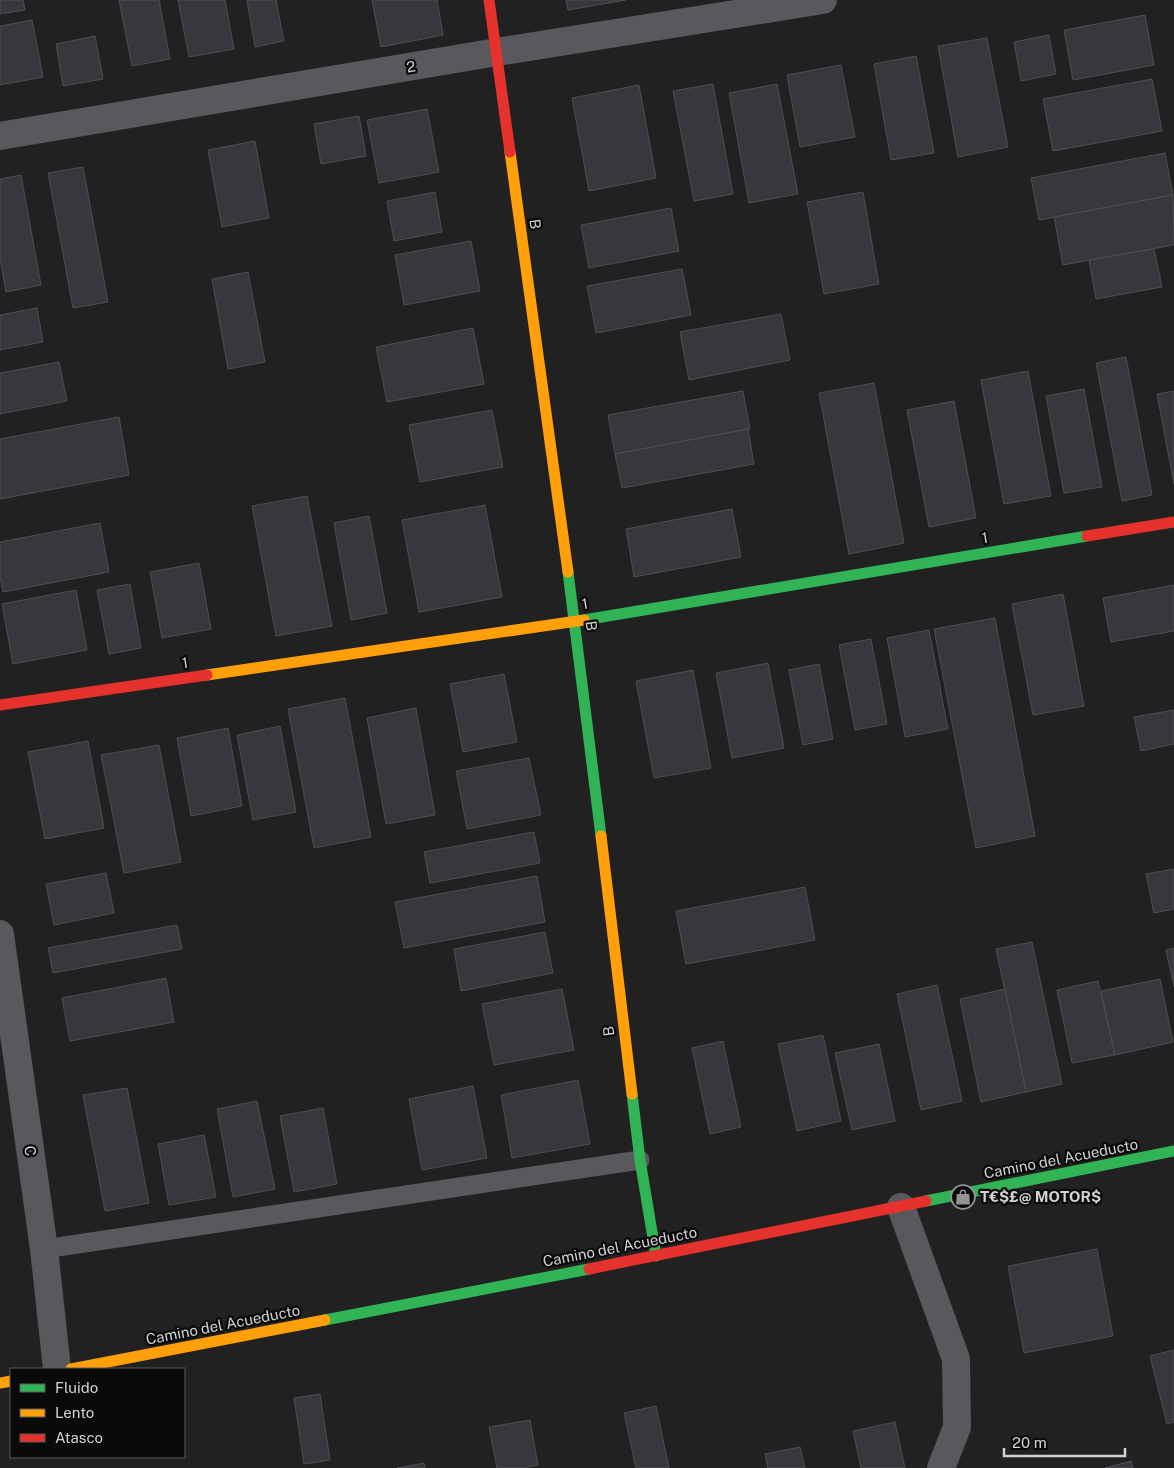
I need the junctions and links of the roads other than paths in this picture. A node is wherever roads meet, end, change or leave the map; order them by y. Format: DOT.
graph roads {
  1 [pos="489,0"];
  2 [pos="823,0"];
  3 [pos="497,52"];
  4 [pos="0,136"];
  5 [pos="1174,522"];
  6 [pos="575,620"];
  7 [pos="0,705"];
  8 [pos="0,934"];
  9 [pos="1174,1151"];
  10 [pos="640,1160"];
  11 [pos="902,1206"];
  12 [pos="44,1249"];
  13 [pos="656,1256"];
  14 [pos="58,1368"];
  15 [pos="76,1368"];
  16 [pos="941,1468"];
  1 -- 3 [label="street, B"];
  2 -- 3 [label="street, 2"];
  3 -- 4 [label="street, 2"];
  3 -- 6 [label="street, B"];
  5 -- 6 [label="street, 1"];
  6 -- 7 [label="street, 1"];
  6 -- 10 [label="street, B"];
  8 -- 12 [label="street, C"];
  9 -- 11 [label="street, Camino del Acueducto"];
  10 -- 12 [label="lane"];
  10 -- 13 [label="street, B"];
  11 -- 13 [label="street, Camino del Acueducto"];
  11 -- 16 [label="street"];
  12 -- 14 [label="street, C"];
  13 -- 15 [label="street, Camino del Acueducto"];
}
